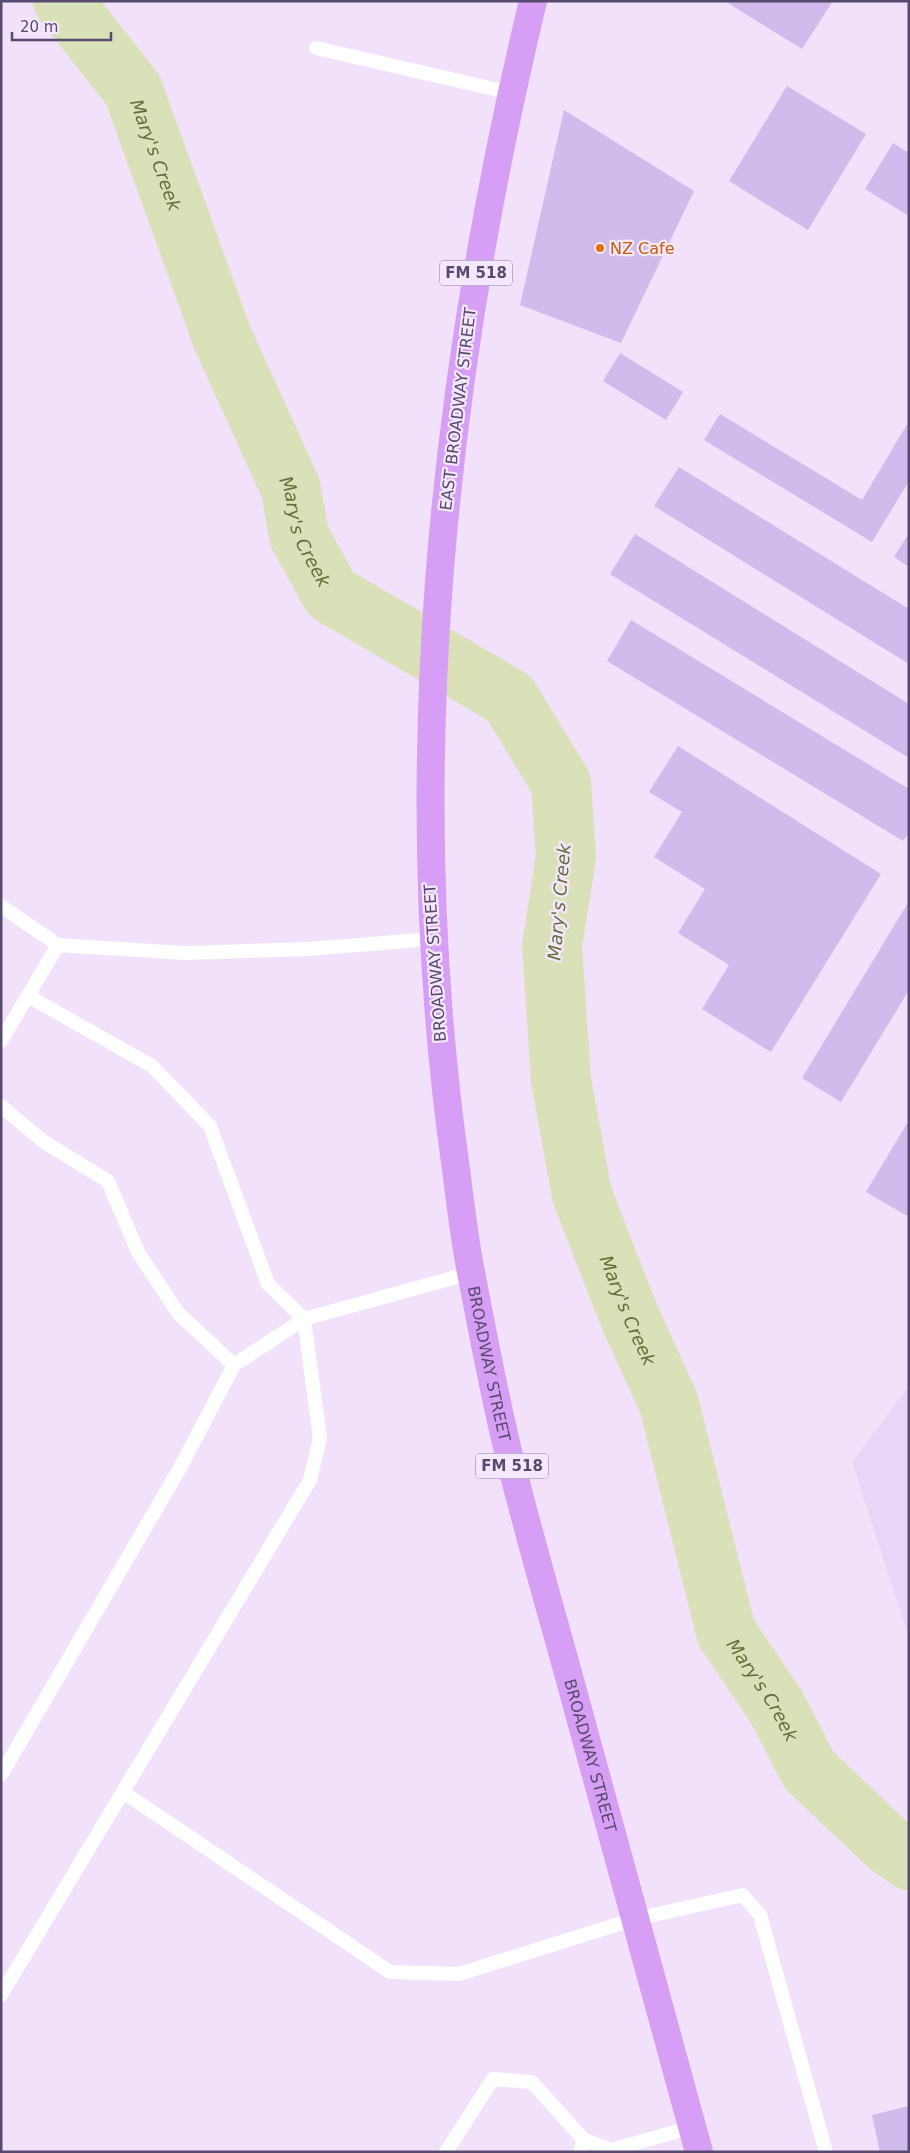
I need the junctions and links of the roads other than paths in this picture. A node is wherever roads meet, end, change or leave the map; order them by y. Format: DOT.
graph roads {
  1 [pos="533,1"];
  2 [pos="316,48"];
  3 [pos="511,93"];
  4 [pos="429,762"];
  5 [pos="1,906"];
  6 [pos="433,939"];
  7 [pos="58,945"];
  8 [pos="28,996"];
  9 [pos="1,1041"];
  10 [pos="1,1106"];
  11 [pos="471,1274"];
  12 [pos="304,1319"];
  13 [pos="234,1365"];
  14 [pos="1,1775"];
  15 [pos="123,1792"];
  16 [pos="635,1919"];
  17 [pos="1,1995"];
  18 [pos="696,2140"];
  19 [pos="582,2145"];
  20 [pos="446,2152"];
  21 [pos="826,2152"];
  1 -- 3 [label="main road, EAST BROADWAY STREET / FM 518"];
  2 -- 3 [label="lane"];
  3 -- 4 [label="main road, EAST BROADWAY STREET / FM 518"];
  4 -- 6 [label="main road, BROADWAY STREET / FM 518"];
  5 -- 7 [label="lane"];
  6 -- 7 [label="lane"];
  6 -- 11 [label="main road, BROADWAY STREET / FM 518"];
  7 -- 8 [label="lane"];
  8 -- 9 [label="lane"];
  8 -- 12 [label="lane"];
  10 -- 13 [label="lane"];
  11 -- 12 [label="lane"];
  11 -- 16 [label="main road, BROADWAY STREET / FM 518"];
  12 -- 13 [label="lane"];
  12 -- 15 [label="lane"];
  13 -- 14 [label="lane"];
  15 -- 16 [label="lane"];
  15 -- 17 [label="lane"];
  16 -- 18 [label="main road, BROADWAY STREET / FM 518"];
  16 -- 21 [label="lane"];
  18 -- 19 [label="lane"];
  19 -- 20 [label="lane"];
}
